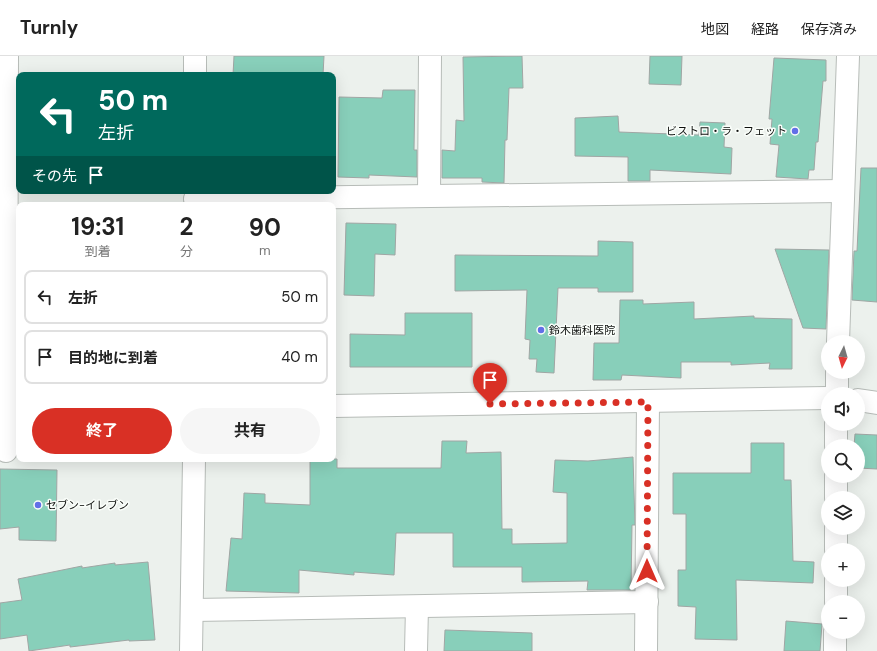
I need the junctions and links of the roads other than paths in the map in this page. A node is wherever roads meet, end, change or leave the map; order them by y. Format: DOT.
graph roads {
  1 [pos="7,56"];
  2 [pos="195,56"];
  3 [pos="430,56"];
  4 [pos="848,56"];
  5 [pos="194,72"];
  6 [pos="8,132"];
  7 [pos="842,191"];
  8 [pos="429,195"];
  9 [pos="195,198"];
  10 [pos="4,303"];
  11 [pos="838,335"];
  12 [pos="821,398"];
  13 [pos="865,401"];
  14 [pos="648,402"];
  15 [pos="877,402"];
  16 [pos="336,406"];
  17 [pos="8,450"];
  18 [pos="194,462"];
  19 [pos="647,602"];
  20 [pos="417,607"];
  21 [pos="192,610"];
  22 [pos="835,639"];
  23 [pos="186,650"];
  24 [pos="416,651"];
  25 [pos="646,651"];
  26 [pos="835,651"];
  1 -- 6 [label="street"];
  2 -- 5 [label="street"];
  3 -- 8 [label="street"];
  4 -- 7 [label="street"];
  6 -- 10 [label="street"];
  7 -- 8 [label="street"];
  7 -- 11 [label="street"];
  8 -- 9 [label="street"];
  10 -- 17 [label="street"];
  12 -- 14 [label="street"];
  13 -- 15 [label="street"];
  14 -- 16 [label="street"];
  14 -- 19 [label="street"];
  18 -- 21 [label="street"];
  19 -- 20 [label="street"];
  19 -- 25 [label="street"];
  20 -- 21 [label="street"];
  20 -- 24 [label="street"];
  21 -- 23 [label="street"];
  22 -- 26 [label="street"];
}
